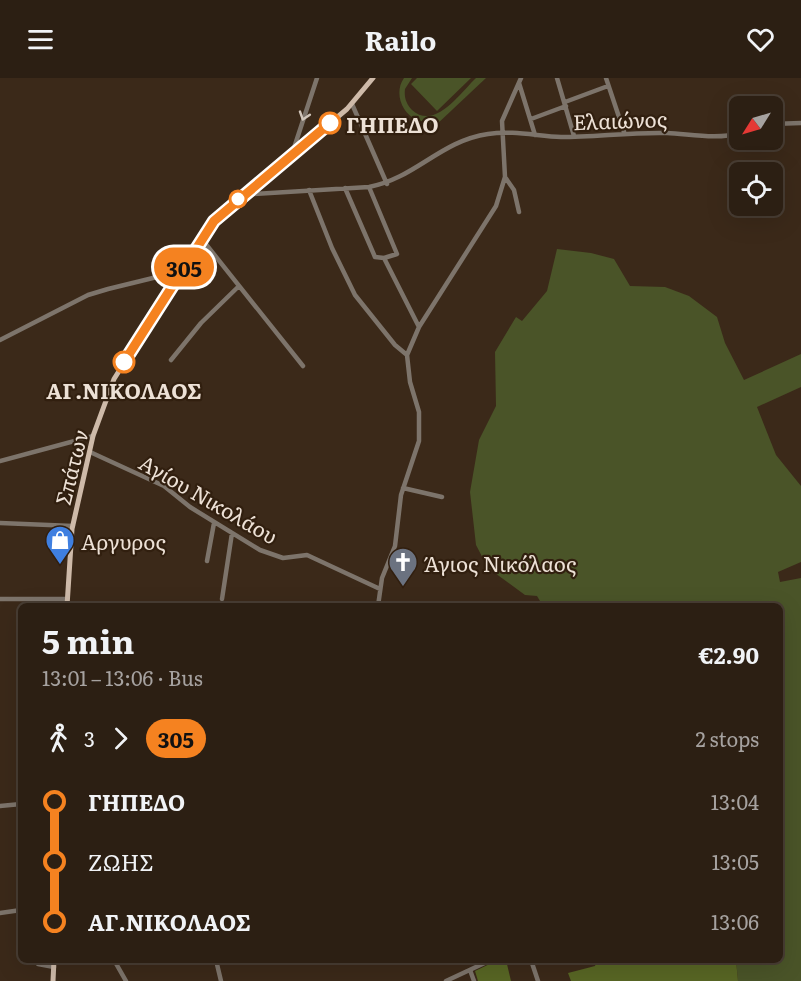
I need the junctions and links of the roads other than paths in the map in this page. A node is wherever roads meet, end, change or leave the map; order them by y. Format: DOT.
graph roads {
  1 [pos="317,78"];
  2 [pos="373,78"];
  3 [pos="557,78"];
  4 [pos="606,78"];
  5 [pos="519,79"];
  6 [pos="608,86"];
  7 [pos="352,104"];
  8 [pos="565,104"];
  9 [pos="531,119"];
  10 [pos="801,123"];
  11 [pos="783,124"];
  12 [pos="624,132"];
  13 [pos="502,133"];
  14 [pos="536,135"];
  15 [pos="729,135"];
  16 [pos="574,136"];
  17 [pos="292,154"];
  18 [pos="505,177"];
  19 [pos="387,184"];
  20 [pos="369,187"];
  21 [pos="345,188"];
  22 [pos="309,190"];
  23 [pos="246,192"];
  24 [pos="519,212"];
  25 [pos="201,238"];
  26 [pos="384,258"];
  27 [pos="176,279"];
  28 [pos="239,285"];
  29 [pos="420,327"];
  30 [pos="0,340"];
  31 [pos="407,355"];
  32 [pos="171,360"];
  33 [pos="303,366"];
  34 [pos="93,436"];
  35 [pos="90,452"];
  36 [pos="0,461"];
  37 [pos="403,488"];
  38 [pos="442,496"];
  39 [pos="0,523"];
  40 [pos="214,523"];
  41 [pos="73,526"];
  42 [pos="232,533"];
  43 [pos="207,561"];
  44 [pos="380,589"];
  45 [pos="0,599"];
  46 [pos="222,599"];
  47 [pos="67,603"];
  48 [pos="378,603"];
  49 [pos="18,804"];
  50 [pos="0,806"];
  51 [pos="18,910"];
  52 [pos="0,913"];
  53 [pos="39,963"];
  54 [pos="54,963"];
  55 [pos="116,963"];
  56 [pos="217,963"];
  57 [pos="484,963"];
  58 [pos="532,963"];
  59 [pos="470,970"];
  60 [pos="456,979"];
  61 [pos="53,981"];
  62 [pos="126,981"];
  63 [pos="221,981"];
  64 [pos="446,981"];
  65 [pos="474,981"];
  66 [pos="538,981"];
  1 -- 17 [label="street, one-way"];
  2 -- 7 [label="main road, Σπάτων"];
  3 -- 8 [label="street"];
  4 -- 6 [label="street"];
  5 -- 9 [label="street"];
  5 -- 13 [label="street"];
  6 -- 8 [label="street"];
  6 -- 12 [label="street"];
  7 -- 17 [label="main road, Σπάτων"];
  7 -- 19 [label="street"];
  8 -- 9 [label="street"];
  8 -- 16 [label="street"];
  9 -- 14 [label="street"];
  10 -- 11 [label="street"];
  12 -- 15 [label="street, Ελαιώνος"];
  12 -- 16 [label="street, Ελαιώνος"];
  13 -- 14 [label="street, Ελαιώνος"];
  13 -- 18 [label="street"];
  13 -- 19 [label="street, Ελαιώνος"];
  14 -- 16 [label="street, Ελαιώνος"];
  17 -- 23 [label="main road, Σπάτων"];
  18 -- 24 [label="street"];
  18 -- 29 [label="street"];
  19 -- 20 [label="street, Ελαιώνος"];
  20 -- 21 [label="street, Ελαιώνος"];
  20 -- 26 [label="street"];
  21 -- 22 [label="street, Ελαιώνος"];
  21 -- 26 [label="street"];
  22 -- 23 [label="street, Ελαιώνος"];
  22 -- 31 [label="street"];
  23 -- 25 [label="main road, Σπάτων"];
  25 -- 27 [label="main road, Σπάτων"];
  25 -- 28 [label="street"];
  26 -- 29 [label="street"];
  27 -- 30 [label="street"];
  27 -- 34 [label="main road, Σπάτων"];
  28 -- 32 [label="street"];
  28 -- 33 [label="street"];
  29 -- 31 [label="street"];
  31 -- 37 [label="street"];
  34 -- 35 [label="main road, Σπάτων"];
  34 -- 36 [label="street"];
  35 -- 40 [label="street, Αγίου Νικολάου"];
  35 -- 41 [label="main road, Σπάτων"];
  37 -- 38 [label="street"];
  37 -- 44 [label="street"];
  39 -- 41 [label="street"];
  40 -- 42 [label="street, Αγίου Νικολάου"];
  40 -- 43 [label="street"];
  41 -- 47 [label="main road, Σπάτων"];
  42 -- 44 [label="street, Αγίου Νικολάου"];
  42 -- 46 [label="street"];
  44 -- 48 [label="street"];
  45 -- 47 [label="street"];
  49 -- 50 [label="street"];
  51 -- 52 [label="street"];
  53 -- 54 [label="street"];
  54 -- 61 [label="main road"];
  55 -- 62 [label="street"];
  56 -- 63 [label="street"];
  57 -- 59 [label="street"];
  58 -- 66 [label="street"];
  59 -- 60 [label="street"];
  59 -- 65 [label="street"];
  60 -- 64 [label="street"];
}
